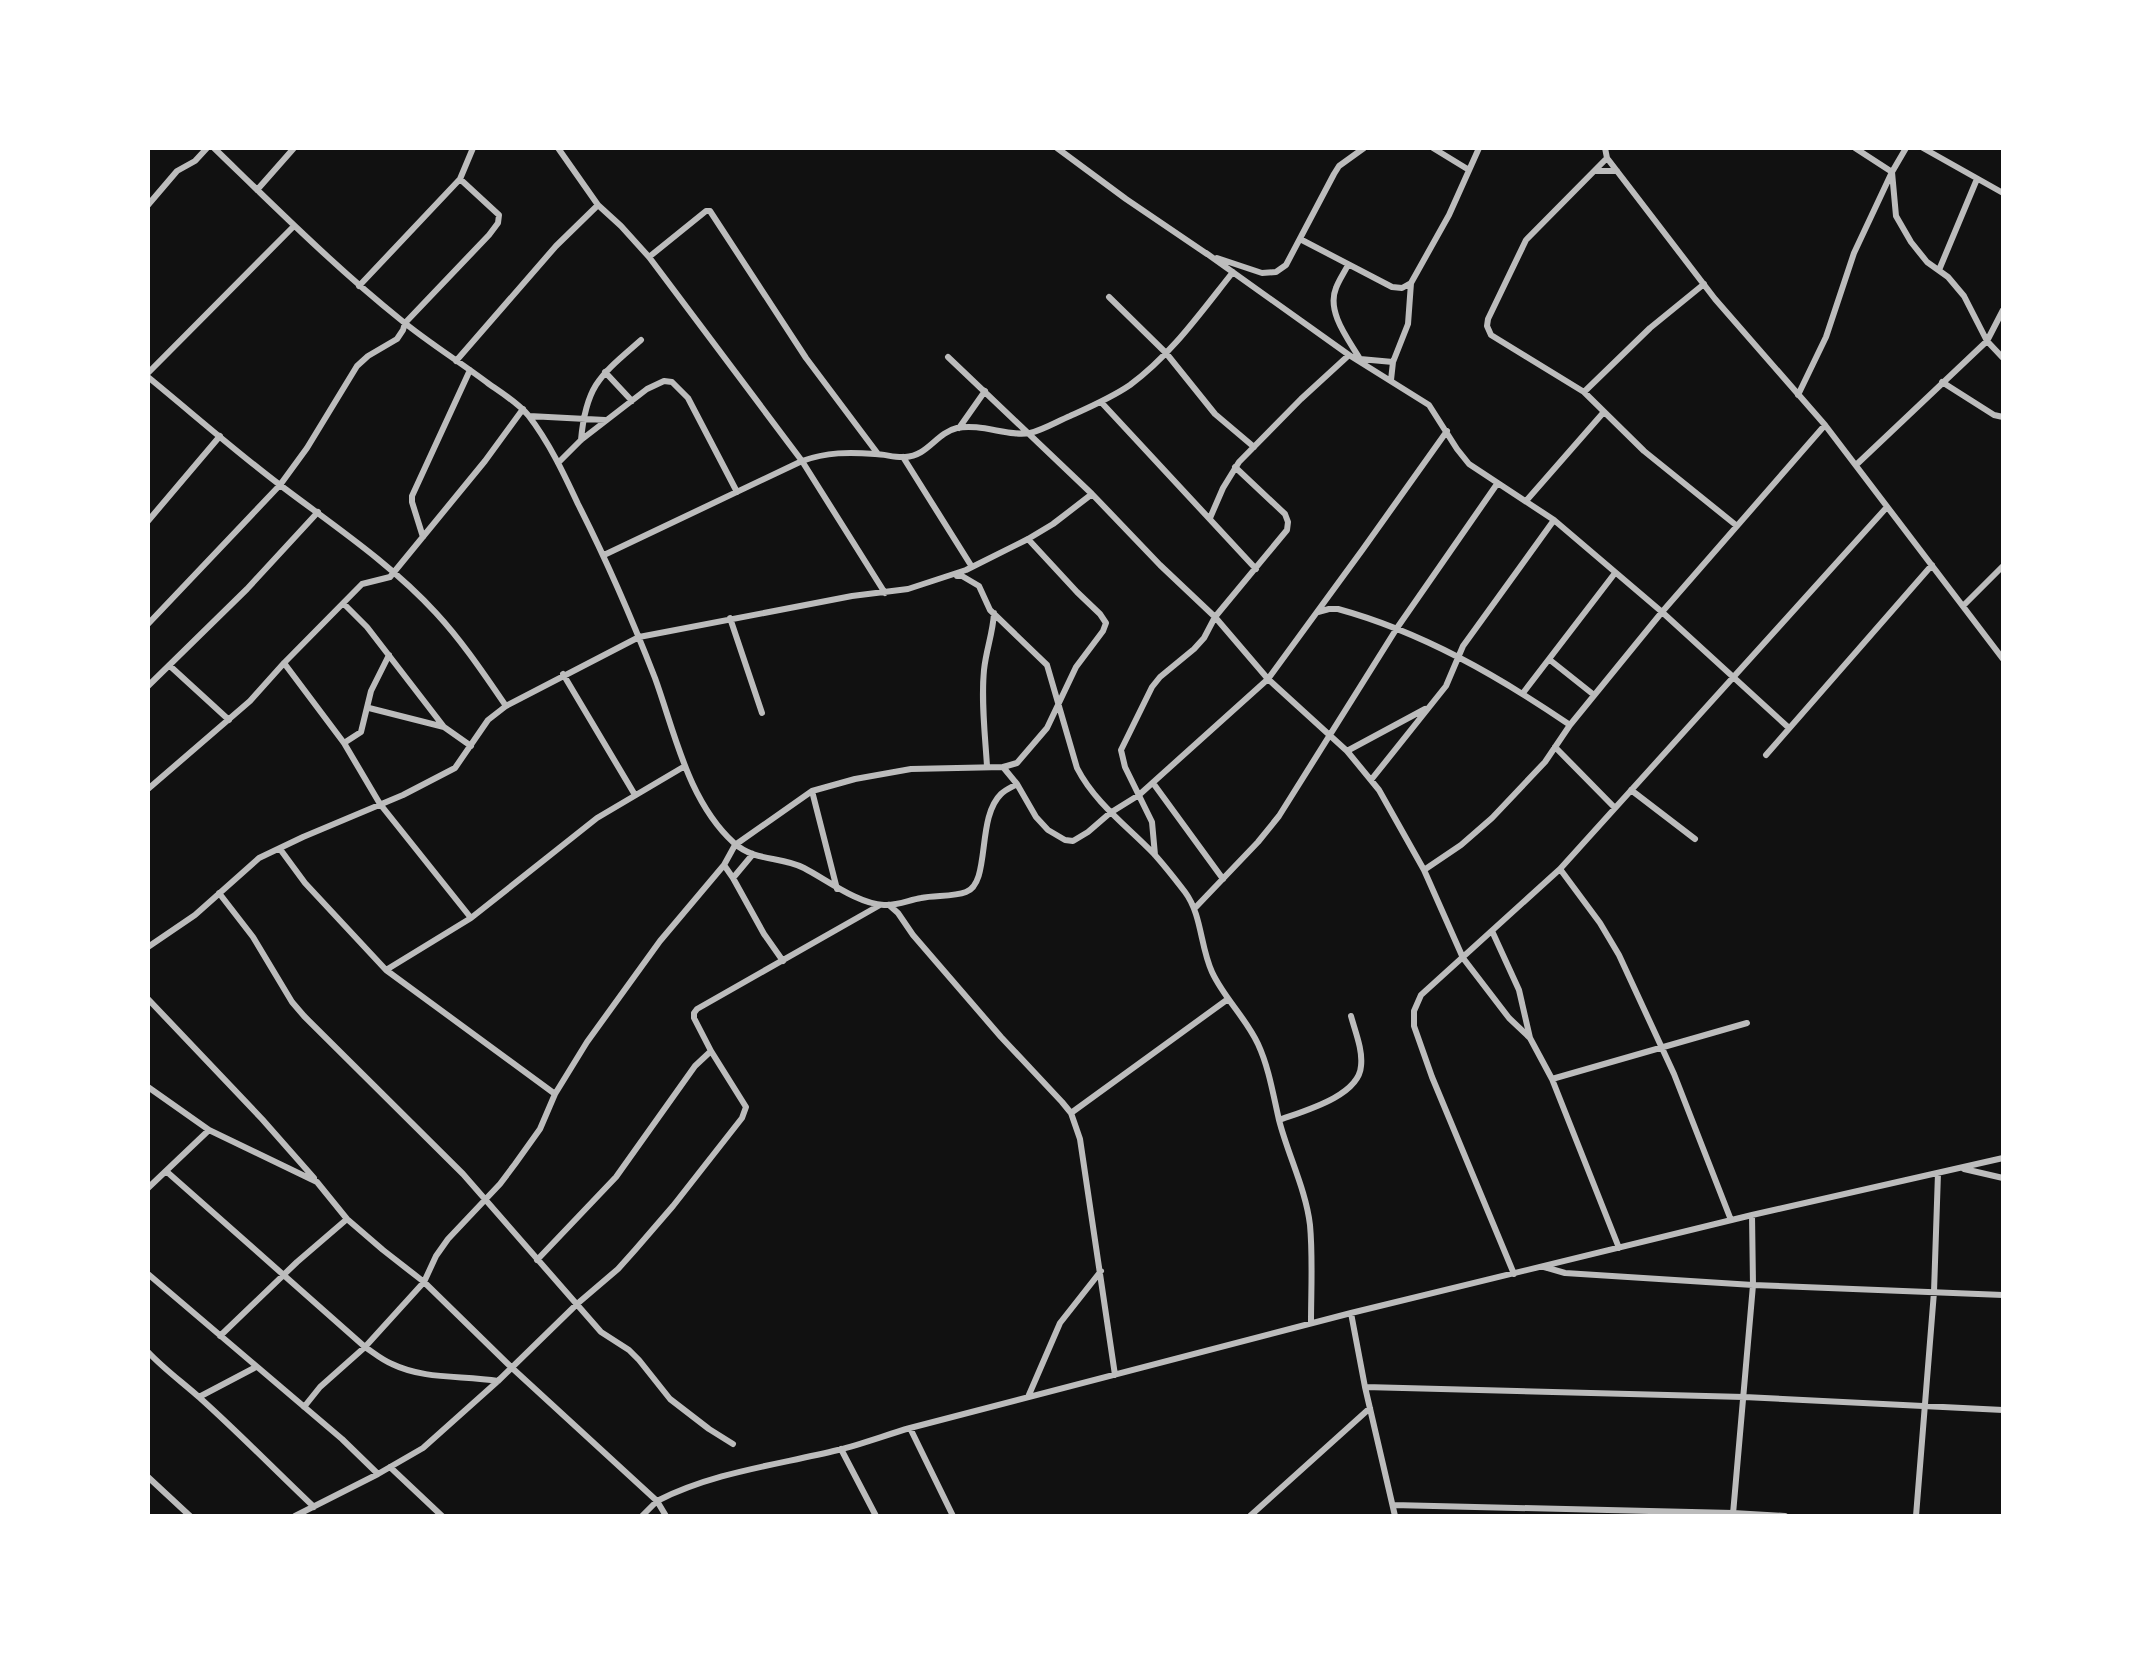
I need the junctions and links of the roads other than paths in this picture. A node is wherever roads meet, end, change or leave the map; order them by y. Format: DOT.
graph roads {
  1 [pos="207,148"];
  2 [pos="214,148"];
  3 [pos="294,148"];
  4 [pos="473,148"];
  5 [pos="558,148"];
  6 [pos="1364,148"];
  7 [pos="1433,148"];
  8 [pos="1479,148"];
  9 [pos="1855,148"];
  10 [pos="1906,148"];
  11 [pos="1923,148"];
  12 [pos="1059,149"];
  13 [pos="1604,149"];
  14 [pos="1607,158"];
  15 [pos="1469,170"];
  16 [pos="1596,171"];
  17 [pos="1617,171"];
  18 [pos="1892,172"];
  19 [pos="460,179"];
  20 [pos="1977,179"];
  21 [pos="257,190"];
  22 [pos="2003,193"];
  23 [pos="148,205"];
  24 [pos="598,205"];
  25 [pos="294,226"];
  26 [pos="1300,239"];
  27 [pos="1206,253"];
  28 [pos="649,257"];
  29 [pos="1348,265"];
  30 [pos="1939,270"];
  31 [pos="1233,272"];
  32 [pos="1411,283"];
  33 [pos="1704,284"];
  34 [pos="359,286"];
  35 [pos="1109,297"];
  36 [pos="2003,310"];
  37 [pos="405,323"];
  38 [pos="641,340"];
  39 [pos="1987,341"];
  40 [pos="1166,353"];
  41 [pos="1349,355"];
  42 [pos="948,357"];
  43 [pos="2003,358"];
  44 [pos="456,361"];
  45 [pos="1362,361"];
  46 [pos="1393,362"];
  47 [pos="470,370"];
  48 [pos="605,372"];
  49 [pos="148,375"];
  50 [pos="1391,380"];
  51 [pos="1942,382"];
  52 [pos="985,391"];
  53 [pos="1584,392"];
  54 [pos="1798,395"];
  55 [pos="632,401"];
  56 [pos="1101,402"];
  57 [pos="523,409"];
  58 [pos="1603,413"];
  59 [pos="529,416"];
  60 [pos="2003,417"];
  61 [pos="583,420"];
  62 [pos="607,420"];
  63 [pos="1825,425"];
  64 [pos="959,428"];
  65 [pos="1447,431"];
  66 [pos="1030,433"];
  67 [pos="220,436"];
  68 [pos="581,440"];
  69 [pos="1254,447"];
  70 [pos="878,454"];
  71 [pos="903,457"];
  72 [pos="802,461"];
  73 [pos="558,463"];
  74 [pos="1856,465"];
  75 [pos="1235,467"];
  76 [pos="1497,484"];
  77 [pos="280,485"];
  78 [pos="737,492"];
  79 [pos="1092,494"];
  80 [pos="1526,501"];
  81 [pos="1887,507"];
  82 [pos="318,512"];
  83 [pos="1210,518"];
  84 [pos="1554,520"];
  85 [pos="148,521"];
  86 [pos="1737,526"];
  87 [pos="423,537"];
  88 [pos="1028,539"];
  89 [pos="604,555"];
  90 [pos="1932,565"];
  91 [pos="2003,566"];
  92 [pos="972,567"];
  93 [pos="1256,569"];
  94 [pos="394,573"];
  95 [pos="1615,573"];
  96 [pos="949,576"];
  97 [pos="885,593"];
  98 [pos="344,604"];
  99 [pos="1963,606"];
  100 [pos="1317,612"];
  101 [pos="1662,612"];
  102 [pos="994,613"];
  103 [pos="1215,617"];
  104 [pos="730,618"];
  105 [pos="148,624"];
  106 [pos="1397,628"];
  107 [pos="639,637"];
  108 [pos="389,655"];
  109 [pos="1458,658"];
  110 [pos="2003,659"];
  111 [pos="1550,660"];
  112 [pos="284,663"];
  113 [pos="170,666"];
  114 [pos="563,674"];
  115 [pos="1732,678"];
  116 [pos="1268,679"];
  117 [pos="148,686"];
  118 [pos="1523,693"];
  119 [pos="1594,695"];
  120 [pos="1060,703"];
  121 [pos="506,706"];
  122 [pos="369,708"];
  123 [pos="1429,708"];
  124 [pos="762,713"];
  125 [pos="229,720"];
  126 [pos="1570,725"];
  127 [pos="444,727"];
  128 [pos="1789,728"];
  129 [pos="1330,736"];
  130 [pos="344,743"];
  131 [pos="471,746"];
  132 [pos="1555,747"];
  133 [pos="1347,751"];
  134 [pos="1766,755"];
  135 [pos="685,766"];
  136 [pos="987,766"];
  137 [pos="1003,767"];
  138 [pos="1371,780"];
  139 [pos="1153,783"];
  140 [pos="1017,784"];
  141 [pos="148,789"];
  142 [pos="1631,790"];
  143 [pos="812,791"];
  144 [pos="635,795"];
  145 [pos="1139,795"];
  146 [pos="380,804"];
  147 [pos="1615,808"];
  148 [pos="1110,813"];
  149 [pos="1695,839"];
  150 [pos="735,845"];
  151 [pos="280,849"];
  152 [pos="753,854"];
  153 [pos="1155,855"];
  154 [pos="724,865"];
  155 [pos="1560,869"];
  156 [pos="1424,870"];
  157 [pos="733,878"];
  158 [pos="1223,879"];
  159 [pos="837,889"];
  160 [pos="219,893"];
  161 [pos="880,905"];
  162 [pos="889,905"];
  163 [pos="1195,908"];
  164 [pos="471,918"];
  165 [pos="1492,931"];
  166 [pos="148,947"];
  167 [pos="1463,958"];
  168 [pos="783,961"];
  169 [pos="386,970"];
  170 [pos="148,999"];
  171 [pos="1228,999"];
  172 [pos="1351,1016"];
  173 [pos="1747,1023"];
  174 [pos="1530,1038"];
  175 [pos="1661,1047"];
  176 [pos="711,1051"];
  177 [pos="1552,1079"];
  178 [pos="148,1087"];
  179 [pos="555,1094"];
  180 [pos="1071,1113"];
  181 [pos="1279,1120"];
  182 [pos="209,1130"];
  183 [pos="2003,1158"];
  184 [pos="1961,1169"];
  185 [pos="166,1171"];
  186 [pos="1938,1173"];
  187 [pos="2003,1178"];
  188 [pos="317,1182"];
  189 [pos="148,1188"];
  190 [pos="486,1199"];
  191 [pos="1752,1215"];
  192 [pos="347,1219"];
  193 [pos="1731,1220"];
  194 [pos="1619,1248"];
  195 [pos="537,1260"];
  196 [pos="1542,1267"];
  197 [pos="1101,1271"];
  198 [pos="148,1274"];
  199 [pos="1514,1274"];
  200 [pos="285,1276"];
  201 [pos="424,1282"];
  202 [pos="1753,1285"];
  203 [pos="1934,1292"];
  204 [pos="2003,1295"];
  205 [pos="577,1304"];
  206 [pos="1351,1313"];
  207 [pos="1311,1323"];
  208 [pos="220,1336"];
  209 [pos="365,1347"];
  210 [pos="148,1352"];
  211 [pos="256,1367"];
  212 [pos="511,1367"];
  213 [pos="1115,1375"];
  214 [pos="498,1381"];
  215 [pos="1365,1387"];
  216 [pos="199,1397"];
  217 [pos="1028,1397"];
  218 [pos="1744,1397"];
  219 [pos="1925,1405"];
  220 [pos="304,1407"];
  221 [pos="1370,1408"];
  222 [pos="2003,1410"];
  223 [pos="910,1428"];
  224 [pos="733,1444"];
  225 [pos="841,1449"];
  226 [pos="390,1467"];
  227 [pos="378,1474"];
  228 [pos="148,1477"];
  229 [pos="657,1501"];
  230 [pos="1393,1505"];
  231 [pos="314,1507"];
  232 [pos="1733,1514"];
  233 [pos="190,1516"];
  234 [pos="295,1516"];
  235 [pos="442,1516"];
  236 [pos="642,1516"];
  237 [pos="666,1516"];
  238 [pos="876,1516"];
  239 [pos="953,1516"];
  240 [pos="1250,1516"];
  241 [pos="1395,1516"];
  242 [pos="1785,1516"];
  243 [pos="1916,1516"];
  1 -- 23 [label="street"];
  2 -- 21 [label="street"];
  3 -- 21 [label="street"];
  4 -- 19 [label="street"];
  5 -- 24 [label="street"];
  6 -- 26 [label="street"];
  7 -- 15 [label="street"];
  8 -- 15 [label="street"];
  9 -- 18 [label="street"];
  10 -- 18 [label="street"];
  11 -- 20 [label="street"];
  12 -- 27 [label="street"];
  13 -- 14 [label="street"];
  14 -- 16 [label="street"];
  14 -- 17 [label="street"];
  15 -- 32 [label="street"];
  16 -- 17 [label="street"];
  16 -- 53 [label="street"];
  17 -- 33 [label="street"];
  18 -- 30 [label="street"];
  18 -- 54 [label="street"];
  19 -- 34 [label="street"];
  19 -- 37 [label="street"];
  20 -- 22 [label="street"];
  20 -- 30 [label="street"];
  21 -- 25 [label="street"];
  24 -- 28 [label="street"];
  24 -- 44 [label="street"];
  25 -- 34 [label="street"];
  25 -- 49 [label="street"];
  26 -- 27 [label="street"];
  26 -- 29 [label="street"];
  27 -- 31 [label="street"];
  28 -- 70 [label="street"];
  28 -- 72 [label="street"];
  29 -- 32 [label="street"];
  29 -- 45 [label="street"];
  30 -- 39 [label="street"];
  31 -- 40 [label="street"];
  31 -- 41 [label="street"];
  32 -- 46 [label="street"];
  33 -- 53 [label="street"];
  33 -- 54 [label="street"];
  34 -- 37 [label="street"];
  35 -- 40 [label="street"];
  36 -- 39 [label="street"];
  37 -- 44 [label="street"];
  37 -- 77 [label="street"];
  38 -- 48 [label="street"];
  39 -- 43 [label="street"];
  39 -- 51 [label="street"];
  40 -- 56 [label="street"];
  40 -- 69 [label="street"];
  41 -- 45 [label="street"];
  41 -- 69 [label="street"];
  42 -- 52 [label="street"];
  44 -- 47 [label="street"];
  45 -- 46 [label="street"];
  45 -- 50 [label="street"];
  46 -- 50 [label="street"];
  47 -- 57 [label="street"];
  47 -- 87 [label="street"];
  48 -- 55 [label="street"];
  48 -- 61 [label="street"];
  49 -- 67 [label="street"];
  50 -- 65 [label="street"];
  51 -- 60 [label="street"];
  51 -- 74 [label="street"];
  52 -- 64 [label="street"];
  52 -- 66 [label="street"];
  53 -- 58 [label="street"];
  54 -- 63 [label="street"];
  55 -- 62 [label="street"];
  55 -- 78 [label="street"];
  56 -- 66 [label="street"];
  56 -- 83 [label="street"];
  57 -- 59 [label="street"];
  57 -- 87 [label="street"];
  58 -- 80 [label="street"];
  58 -- 86 [label="street"];
  59 -- 61 [label="street"];
  59 -- 73 [label="street"];
  61 -- 62 [label="street"];
  61 -- 68 [label="street"];
  62 -- 68 [label="street"];
  63 -- 74 [label="street"];
  63 -- 86 [label="street"];
  64 -- 66 [label="street"];
  64 -- 71 [label="street"];
  65 -- 76 [label="street"];
  65 -- 100 [label="street"];
  66 -- 79 [label="street"];
  67 -- 77 [label="street"];
  67 -- 85 [label="street"];
  68 -- 73 [label="street"];
  69 -- 75 [label="street"];
  70 -- 71 [label="street"];
  70 -- 72 [label="street"];
  71 -- 92 [label="street"];
  72 -- 78 [label="street"];
  72 -- 97 [label="street"];
  73 -- 89 [label="street"];
  74 -- 81 [label="street"];
  75 -- 83 [label="street"];
  75 -- 93 [label="street"];
  76 -- 80 [label="street"];
  76 -- 106 [label="street"];
  77 -- 82 [label="street"];
  77 -- 105 [label="street"];
  78 -- 89 [label="street"];
  79 -- 88 [label="street"];
  79 -- 103 [label="street"];
  80 -- 84 [label="street"];
  81 -- 90 [label="street"];
  81 -- 115 [label="street"];
  82 -- 94 [label="street"];
  82 -- 113 [label="street"];
  83 -- 93 [label="street"];
  84 -- 95 [label="street"];
  84 -- 109 [label="street"];
  86 -- 101 [label="street"];
  87 -- 94 [label="street"];
  88 -- 92 [label="street"];
  88 -- 120 [label="street"];
  89 -- 107 [label="street"];
  90 -- 99 [label="street"];
  90 -- 128 [label="street"];
  91 -- 99 [label="street"];
  92 -- 96 [label="street"];
  93 -- 103 [label="street"];
  94 -- 98 [label="street"];
  94 -- 121 [label="street"];
  95 -- 101 [label="street"];
  95 -- 111 [label="street"];
  96 -- 97 [label="street"];
  96 -- 102 [label="street"];
  97 -- 104 [label="street"];
  98 -- 108 [label="street"];
  98 -- 112 [label="street"];
  99 -- 110 [label="street"];
  100 -- 106 [label="street"];
  100 -- 116 [label="street"];
  101 -- 115 [label="street"];
  101 -- 119 [label="street"];
  102 -- 120 [label="street"];
  102 -- 136 [label="street"];
  103 -- 116 [label="street"];
  103 -- 145 [label="street"];
  104 -- 107 [label="street"];
  104 -- 124 [label="street"];
  106 -- 109 [label="street"];
  106 -- 129 [label="street"];
  107 -- 114 [label="street"];
  107 -- 135 [label="street"];
  108 -- 122 [label="street"];
  108 -- 127 [label="street"];
  109 -- 118 [label="street"];
  109 -- 123 [label="street"];
  111 -- 118 [label="street"];
  111 -- 119 [label="street"];
  112 -- 125 [label="street"];
  112 -- 130 [label="street"];
  113 -- 117 [label="street"];
  113 -- 125 [label="street"];
  114 -- 121 [label="street"];
  114 -- 144 [label="street"];
  115 -- 128 [label="street"];
  115 -- 142 [label="street"];
  116 -- 129 [label="street"];
  116 -- 139 [label="street"];
  118 -- 126 [label="street"];
  119 -- 126 [label="street"];
  120 -- 137 [label="street"];
  120 -- 148 [label="street"];
  121 -- 131 [label="street"];
  122 -- 127 [label="street"];
  122 -- 130 [label="street"];
  123 -- 133 [label="street"];
  123 -- 138 [label="street"];
  125 -- 141 [label="street"];
  126 -- 132 [label="street"];
  127 -- 131 [label="street"];
  128 -- 134 [label="street"];
  129 -- 133 [label="street"];
  129 -- 158 [label="street"];
  130 -- 146 [label="street"];
  131 -- 146 [label="street"];
  132 -- 147 [label="street"];
  132 -- 156 [label="street"];
  133 -- 138 [label="street"];
  135 -- 144 [label="street"];
  135 -- 150 [label="street"];
  136 -- 137 [label="street"];
  136 -- 143 [label="street"];
  137 -- 140 [label="street"];
  138 -- 156 [label="street"];
  139 -- 145 [label="street"];
  139 -- 158 [label="street"];
  140 -- 148 [label="street"];
  140 -- 162 [label="street"];
  142 -- 147 [label="street"];
  142 -- 149 [label="street"];
  143 -- 150 [label="street"];
  143 -- 159 [label="street"];
  144 -- 164 [label="street"];
  145 -- 148 [label="street"];
  145 -- 153 [label="street"];
  146 -- 151 [label="street"];
  146 -- 164 [label="street"];
  147 -- 155 [label="street"];
  148 -- 153 [label="street"];
  150 -- 152 [label="street"];
  150 -- 154 [label="street"];
  151 -- 160 [label="street"];
  151 -- 169 [label="street"];
  152 -- 157 [label="street"];
  152 -- 159 [label="street"];
  153 -- 163 [label="street"];
  154 -- 157 [label="street"];
  154 -- 179 [label="street"];
  155 -- 165 [label="street"];
  155 -- 175 [label="street"];
  156 -- 167 [label="street"];
  157 -- 168 [label="street"];
  158 -- 163 [label="street"];
  159 -- 161 [label="street"];
  160 -- 166 [label="street"];
  160 -- 190 [label="street"];
  161 -- 162 [label="street"];
  161 -- 168 [label="street"];
  162 -- 180 [label="street"];
  163 -- 171 [label="street"];
  164 -- 169 [label="street"];
  165 -- 167 [label="street"];
  165 -- 174 [label="street"];
  167 -- 174 [label="street"];
  167 -- 199 [label="street"];
  168 -- 176 [label="street"];
  169 -- 179 [label="street"];
  170 -- 188 [label="street"];
  171 -- 180 [label="street"];
  171 -- 181 [label="street"];
  172 -- 181 [label="street"];
  173 -- 175 [label="street"];
  174 -- 177 [label="street"];
  175 -- 177 [label="street"];
  175 -- 193 [label="street"];
  176 -- 195 [label="street"];
  176 -- 205 [label="street"];
  177 -- 194 [label="street"];
  178 -- 182 [label="street"];
  179 -- 190 [label="street"];
  180 -- 197 [label="street"];
  181 -- 207 [label="street"];
  182 -- 185 [label="street"];
  182 -- 188 [label="street"];
  183 -- 184 [label="street"];
  184 -- 186 [label="street"];
  184 -- 187 [label="street"];
  185 -- 189 [label="street"];
  185 -- 200 [label="street"];
  186 -- 191 [label="street"];
  186 -- 203 [label="street"];
  188 -- 192 [label="street"];
  190 -- 195 [label="street"];
  190 -- 201 [label="street"];
  191 -- 193 [label="street"];
  191 -- 202 [label="street"];
  192 -- 200 [label="street"];
  192 -- 201 [label="street"];
  193 -- 194 [label="street"];
  194 -- 196 [label="street"];
  195 -- 205 [label="street"];
  196 -- 199 [label="street"];
  196 -- 202 [label="street"];
  197 -- 213 [label="street"];
  197 -- 217 [label="street"];
  198 -- 208 [label="street"];
  199 -- 206 [label="street"];
  200 -- 208 [label="street"];
  200 -- 209 [label="street"];
  201 -- 209 [label="street"];
  201 -- 212 [label="street"];
  202 -- 203 [label="street"];
  202 -- 218 [label="street"];
  203 -- 204 [label="street"];
  203 -- 219 [label="street"];
  205 -- 212 [label="street"];
  205 -- 224 [label="street"];
  206 -- 207 [label="street"];
  206 -- 215 [label="street"];
  207 -- 213 [label="street"];
  208 -- 211 [label="street"];
  209 -- 214 [label="street"];
  209 -- 220 [label="street"];
  210 -- 216 [label="street"];
  211 -- 216 [label="street"];
  211 -- 220 [label="street"];
  212 -- 214 [label="street"];
  212 -- 229 [label="street"];
  213 -- 217 [label="street"];
  214 -- 226 [label="street"];
  215 -- 218 [label="street"];
  215 -- 221 [label="street"];
  216 -- 231 [label="street"];
  217 -- 223 [label="street"];
  218 -- 219 [label="street"];
  218 -- 232 [label="street"];
  219 -- 222 [label="street"];
  219 -- 243 [label="street"];
  220 -- 227 [label="street"];
  221 -- 230 [label="street"];
  221 -- 240 [label="street"];
  223 -- 225 [label="street"];
  223 -- 239 [label="street"];
  225 -- 229 [label="street"];
  225 -- 238 [label="street"];
  226 -- 227 [label="street"];
  226 -- 235 [label="street"];
  227 -- 231 [label="street"];
  228 -- 233 [label="street"];
  229 -- 236 [label="street"];
  229 -- 237 [label="street"];
  230 -- 232 [label="street"];
  230 -- 241 [label="street"];
  231 -- 234 [label="street"];
  232 -- 242 [label="street"];
}
